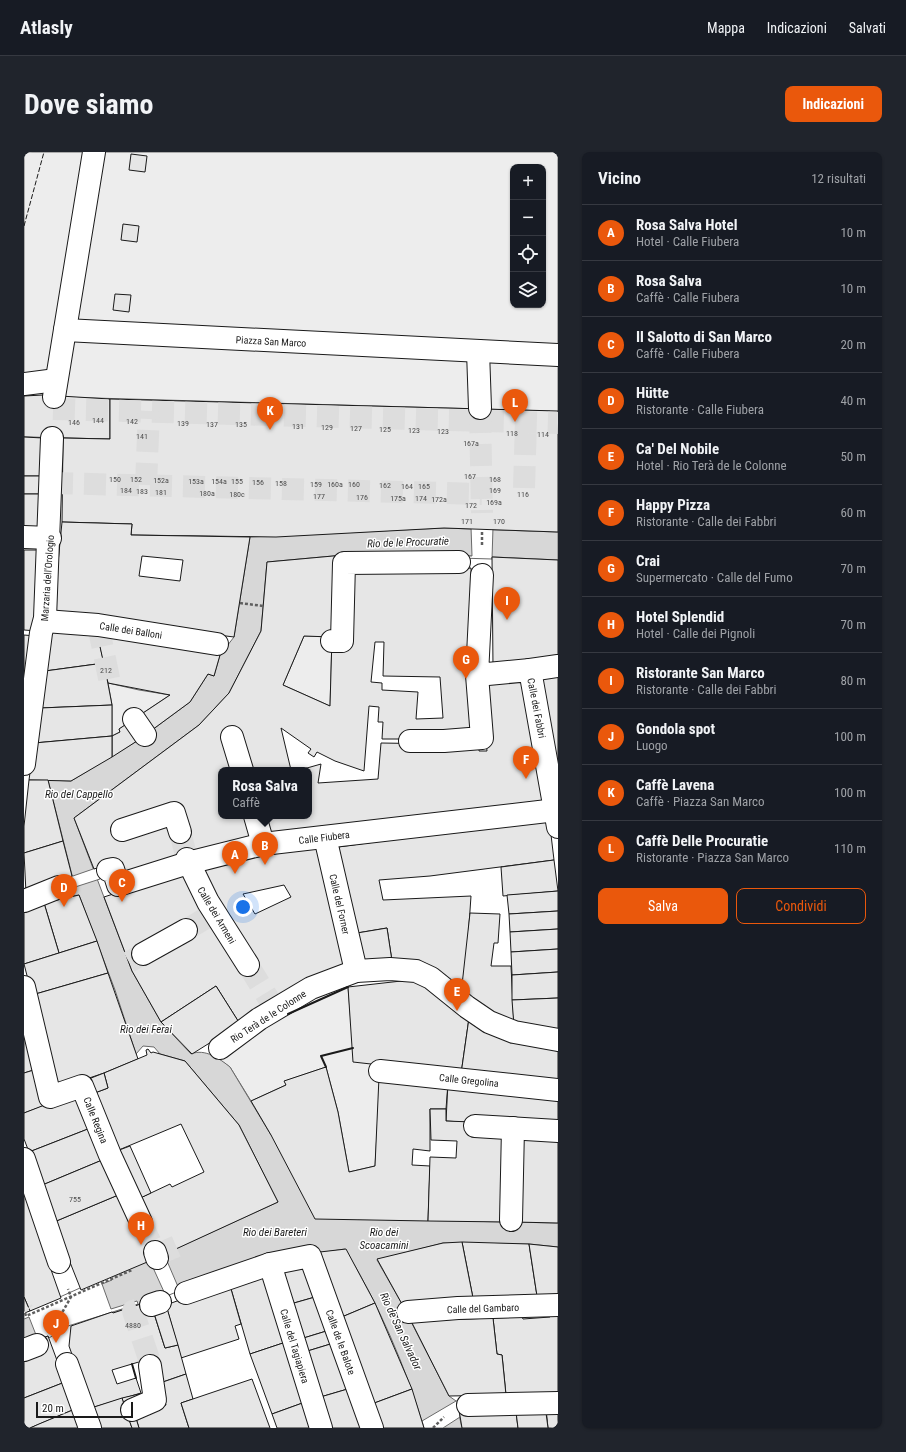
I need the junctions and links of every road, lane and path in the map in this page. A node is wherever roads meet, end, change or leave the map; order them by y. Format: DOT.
graph roads {
  1 [pos="94,152"];
  2 [pos="65,330"];
  3 [pos="478,351"];
  4 [pos="558,355"];
  5 [pos="24,384"];
  6 [pos="480,408"];
  7 [pos="52,438"];
  8 [pos="482,532"];
  9 [pos="24,537"];
  10 [pos="50,538"];
  11 [pos="482,548"];
  12 [pos="459,562"];
  13 [pos="482,575"];
  14 [pos="240,603"];
  15 [pos="263,606"];
  16 [pos="36,629"];
  17 [pos="332,641"];
  18 [pos="217,644"];
  19 [pos="558,666"];
  20 [pos="530,670"];
  21 [pos="477,676"];
  22 [pos="232,737"];
  23 [pos="410,741"];
  24 [pos="24,764"];
  25 [pos="241,767"];
  26 [pos="256,819"];
  27 [pos="557,819"];
  28 [pos="122,830"];
  29 [pos="180,832"];
  30 [pos="324,837"];
  31 [pos="263,844"];
  32 [pos="188,861"];
  33 [pos="108,870"];
  34 [pos="59,887"];
  35 [pos="24,901"];
  36 [pos="186,930"];
  37 [pos="143,954"];
  38 [pos="248,965"];
  39 [pos="356,970"];
  40 [pos="24,988"];
  41 [pos="558,1040"];
  42 [pos="220,1048"];
  43 [pos="380,1071"];
  44 [pos="558,1090"];
  45 [pos="475,1126"];
  46 [pos="513,1128"];
  47 [pos="558,1131"];
  48 [pos="24,1159"];
  49 [pos="511,1220"];
  50 [pos="141,1222"];
  51 [pos="59,1262"];
  52 [pos="270,1264"];
  53 [pos="111,1279"];
  54 [pos="186,1293"];
  55 [pos="71,1295"];
  56 [pos="558,1306"];
  57 [pos="408,1312"];
  58 [pos="25,1313"];
  59 [pos="54,1326"];
  60 [pos="149,1363"];
  61 [pos="67,1364"];
  62 [pos="558,1403"];
  63 [pos="468,1405"];
  64 [pos="132,1410"];
  65 [pos="445,1417"];
  66 [pos="90,1428"];
  67 [pos="321,1428"];
  68 [pos="372,1428"];
  69 [pos="433,1428"];
  1 -- 2 [label="street"];
  2 -- 3 [label="street, Piazza San Marco"];
  2 -- 5 [label="street"];
  3 -- 4 [label="street, Piazza San Marco"];
  3 -- 6 [label="street"];
  7 -- 10 [label="street, Marzaria dell'Orologio"];
  8 -- 11 [label="path"];
  9 -- 10 [label="street"];
  10 -- 16 [label="street, Marzaria dell'Orologio"];
  12 -- 17 [label="street"];
  13 -- 21 [label="street"];
  14 -- 15 [label="path"];
  16 -- 18 [label="street, Calle dei Balloni"];
  16 -- 24 [label="street, Marzaria dell'Orologio"];
  19 -- 20 [label="street"];
  20 -- 21 [label="street, Calle dei Fabbri"];
  20 -- 27 [label="street, Calle dei Fabbri"];
  21 -- 23 [label="street"];
  22 -- 25 [label="street"];
  26 -- 31 [label="street"];
  27 -- 30 [label="street, Calle Fiubera"];
  28 -- 29 [label="street"];
  30 -- 31 [label="street, Calle Fiubera"];
  30 -- 39 [label="street, Calle del Forner"];
  31 -- 32 [label="street, Calle Fiubera"];
  32 -- 33 [label="street, Calle Fiubera"];
  32 -- 38 [label="street, Calle dei Armeni"];
  34 -- 35 [label="street"];
  36 -- 37 [label="street"];
  39 -- 41 [label="street, Rio Terà de le Colonne"];
  39 -- 42 [label="street, Rio Terà de le Colonne"];
  40 -- 50 [label="street, Calle Regina"];
  43 -- 44 [label="street, Calle Gregolina"];
  45 -- 46 [label="street"];
  46 -- 47 [label="street"];
  46 -- 49 [label="street"];
  48 -- 51 [label="street"];
  52 -- 54 [label="street"];
  52 -- 67 [label="street, Calle del Tagiapiera"];
  52 -- 68 [label="street, Calle de le Balote"];
  53 -- 55 [label="path"];
  55 -- 58 [label="path"];
  55 -- 59 [label="path"];
  56 -- 57 [label="street, Calle del Gambaro"];
  60 -- 64 [label="street"];
  61 -- 66 [label="street"];
  62 -- 63 [label="street"];
  65 -- 69 [label="path"];
}
